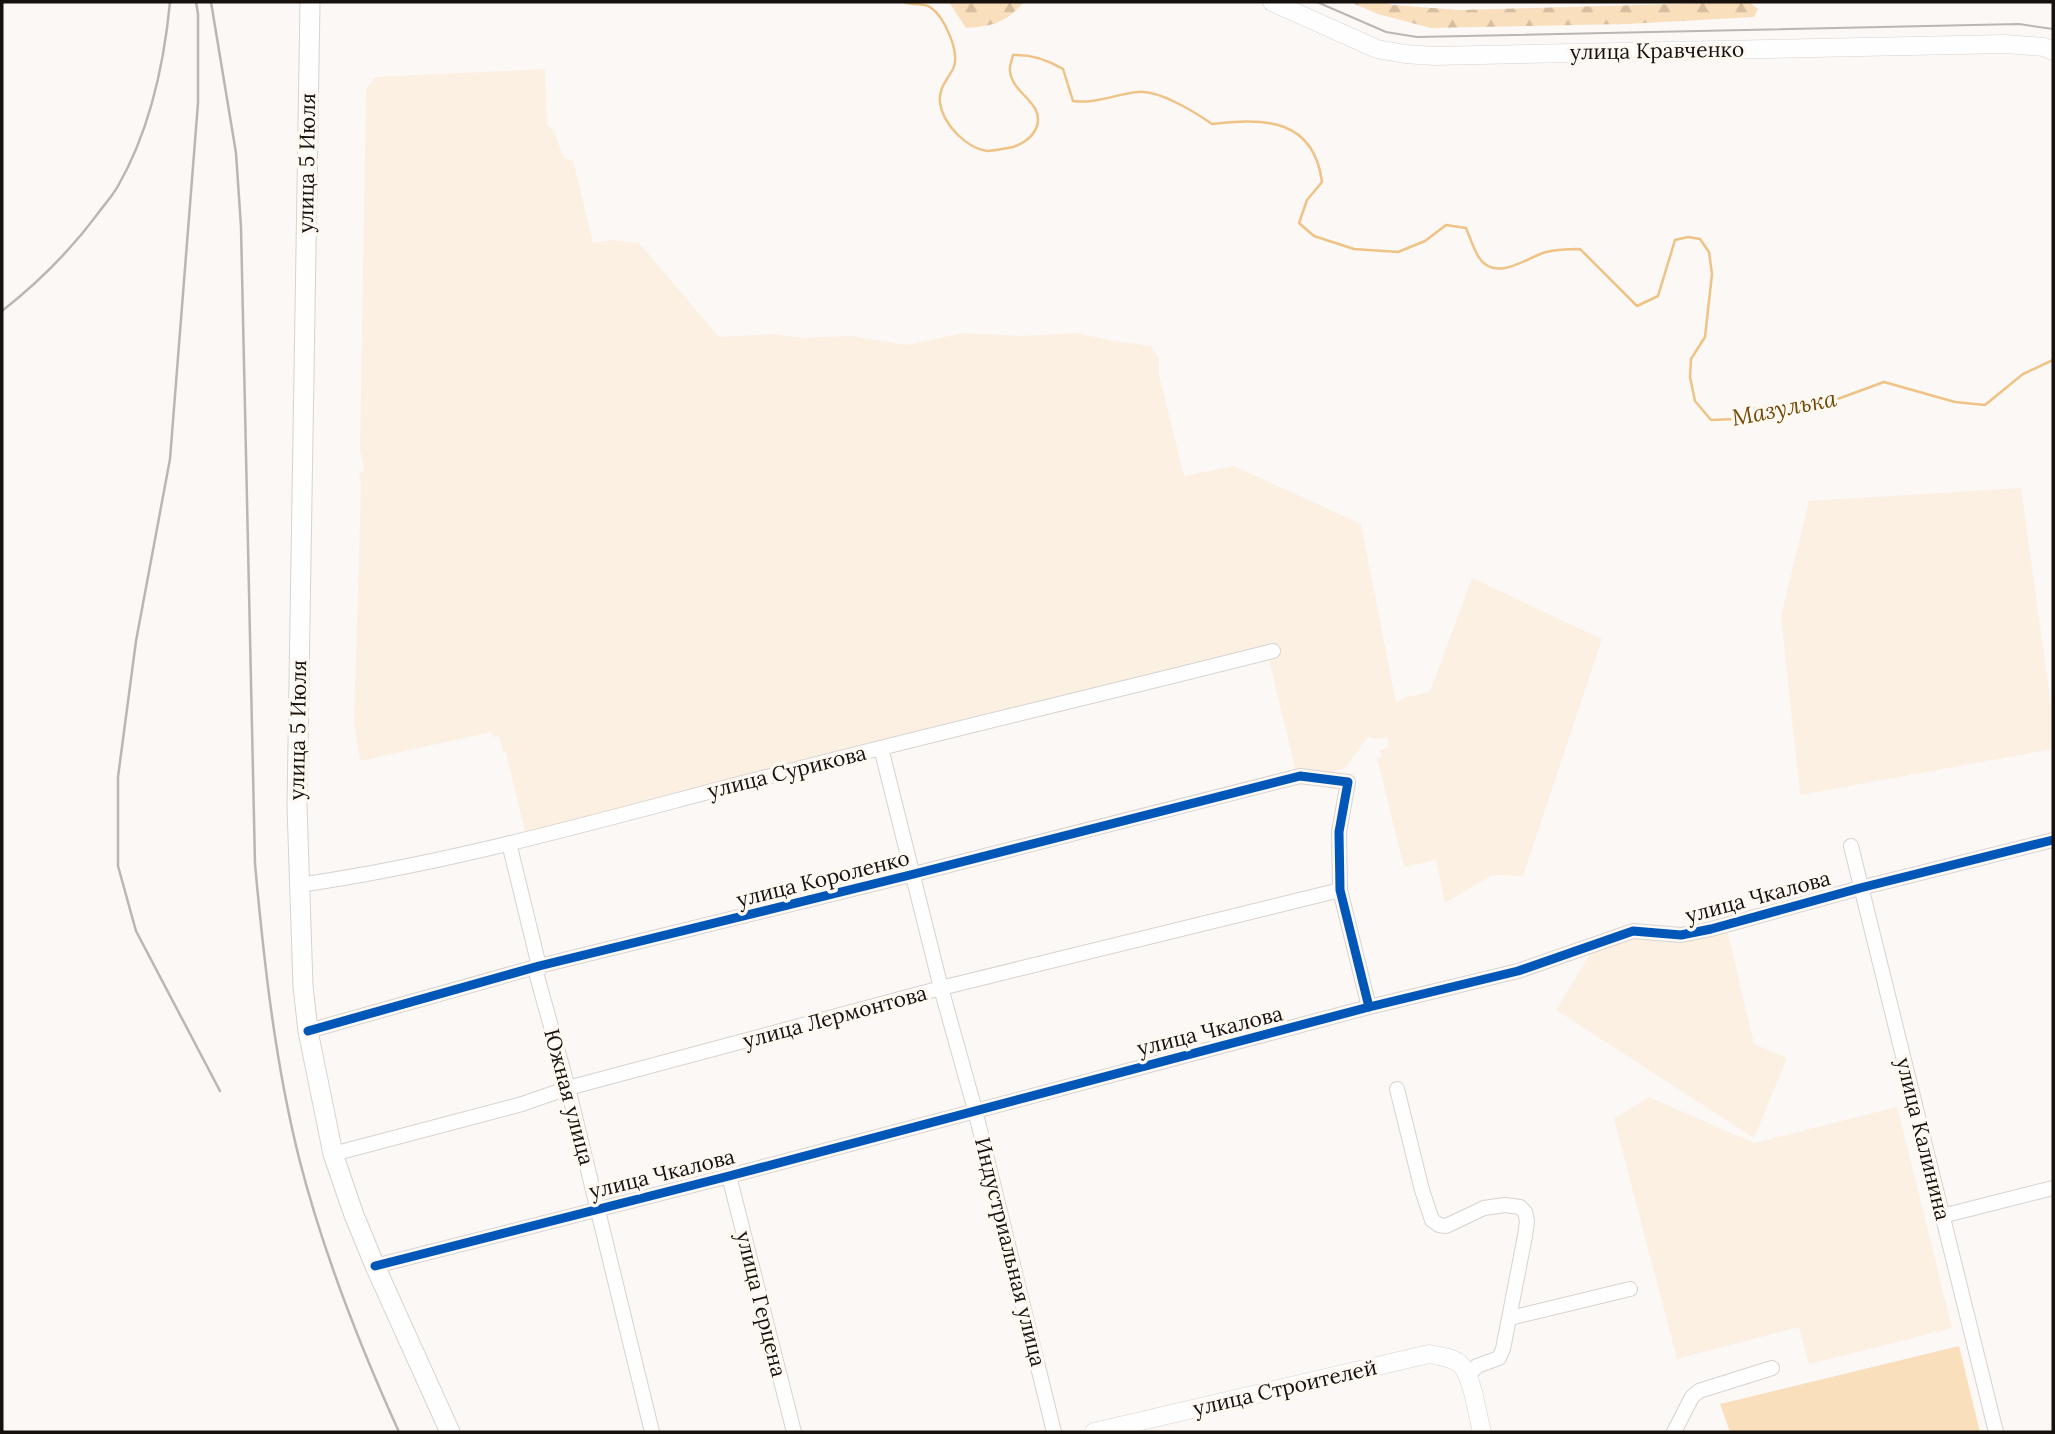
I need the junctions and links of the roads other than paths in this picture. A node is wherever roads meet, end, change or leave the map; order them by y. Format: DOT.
graph roads {
  1 [pos="310,2"];
  2 [pos="1272,2"];
  3 [pos="2053,51"];
  4 [pos="1273,651"];
  5 [pos="881,748"];
  6 [pos="2053,840"];
  7 [pos="509,844"];
  8 [pos="1851,846"];
  9 [pos="914,874"];
  10 [pos="299,885"];
  11 [pos="1860,888"];
  12 [pos="1340,890"];
  13 [pos="539,966"];
  14 [pos="941,988"];
  15 [pos="1369,1007"];
  16 [pos="308,1031"];
  17 [pos="568,1088"];
  18 [pos="1396,1089"];
  19 [pos="975,1110"];
  20 [pos="333,1154"];
  21 [pos="729,1176"];
  22 [pos="2053,1188"];
  23 [pos="598,1208"];
  24 [pos="1941,1216"];
  25 [pos="375,1266"];
  26 [pos="1630,1289"];
  27 [pos="1510,1318"];
  28 [pos="1772,1368"];
  29 [pos="1468,1376"];
  30 [pos="450,1432"];
  31 [pos="652,1432"];
  32 [pos="794,1432"];
  33 [pos="1054,1432"];
  34 [pos="1094,1432"];
  35 [pos="1482,1432"];
  36 [pos="1674,1432"];
  37 [pos="1996,1432"];
  1 -- 10 [label="highway, улица 5 Июля"];
  2 -- 3 [label="main road, улица Кравченко"];
  4 -- 5 [label="street, улица Сурикова"];
  5 -- 7 [label="street, улица Сурикова"];
  5 -- 9 [label="street, Индустриальная улица"];
  6 -- 11 [label="street, улица Чкалова"];
  7 -- 10 [label="street, улица Сурикова"];
  7 -- 13 [label="street, Южная улица"];
  8 -- 11 [label="street, улица Калинина"];
  9 -- 12 [label="street, улица Короленко"];
  9 -- 13 [label="street, улица Короленко"];
  9 -- 14 [label="street, Индустриальная улица"];
  10 -- 16 [label="highway, улица 5 Июля"];
  11 -- 15 [label="street, улица Чкалова"];
  11 -- 24 [label="street, улица Калинина"];
  12 -- 14 [label="street, улица Лермонтова"];
  12 -- 15 [label="street"];
  13 -- 16 [label="street, улица Короленко"];
  13 -- 17 [label="street, Южная улица"];
  14 -- 17 [label="street, улица Лермонтова"];
  14 -- 19 [label="street, Индустриальная улица"];
  15 -- 19 [label="street, улица Чкалова"];
  16 -- 20 [label="highway, улица 5 Июля"];
  17 -- 20 [label="street, улица Лермонтова"];
  17 -- 23 [label="street, Южная улица"];
  18 -- 27 [label="street"];
  19 -- 21 [label="street, улица Чкалова"];
  19 -- 33 [label="street, Индустриальная улица"];
  20 -- 25 [label="highway, улица 5 Июля"];
  21 -- 23 [label="street, улица Чкалова"];
  21 -- 32 [label="street, улица Герцена"];
  22 -- 24 [label="street"];
  23 -- 25 [label="street, улица Чкалова"];
  23 -- 31 [label="street, Южная улица"];
  24 -- 37 [label="street, улица Калинина"];
  25 -- 30 [label="highway, улица 5 Июля"];
  26 -- 27 [label="street"];
  27 -- 29 [label="street"];
  28 -- 36 [label="street"];
  29 -- 34 [label="main road, улица Строителей"];
  29 -- 35 [label="main road"];
}
